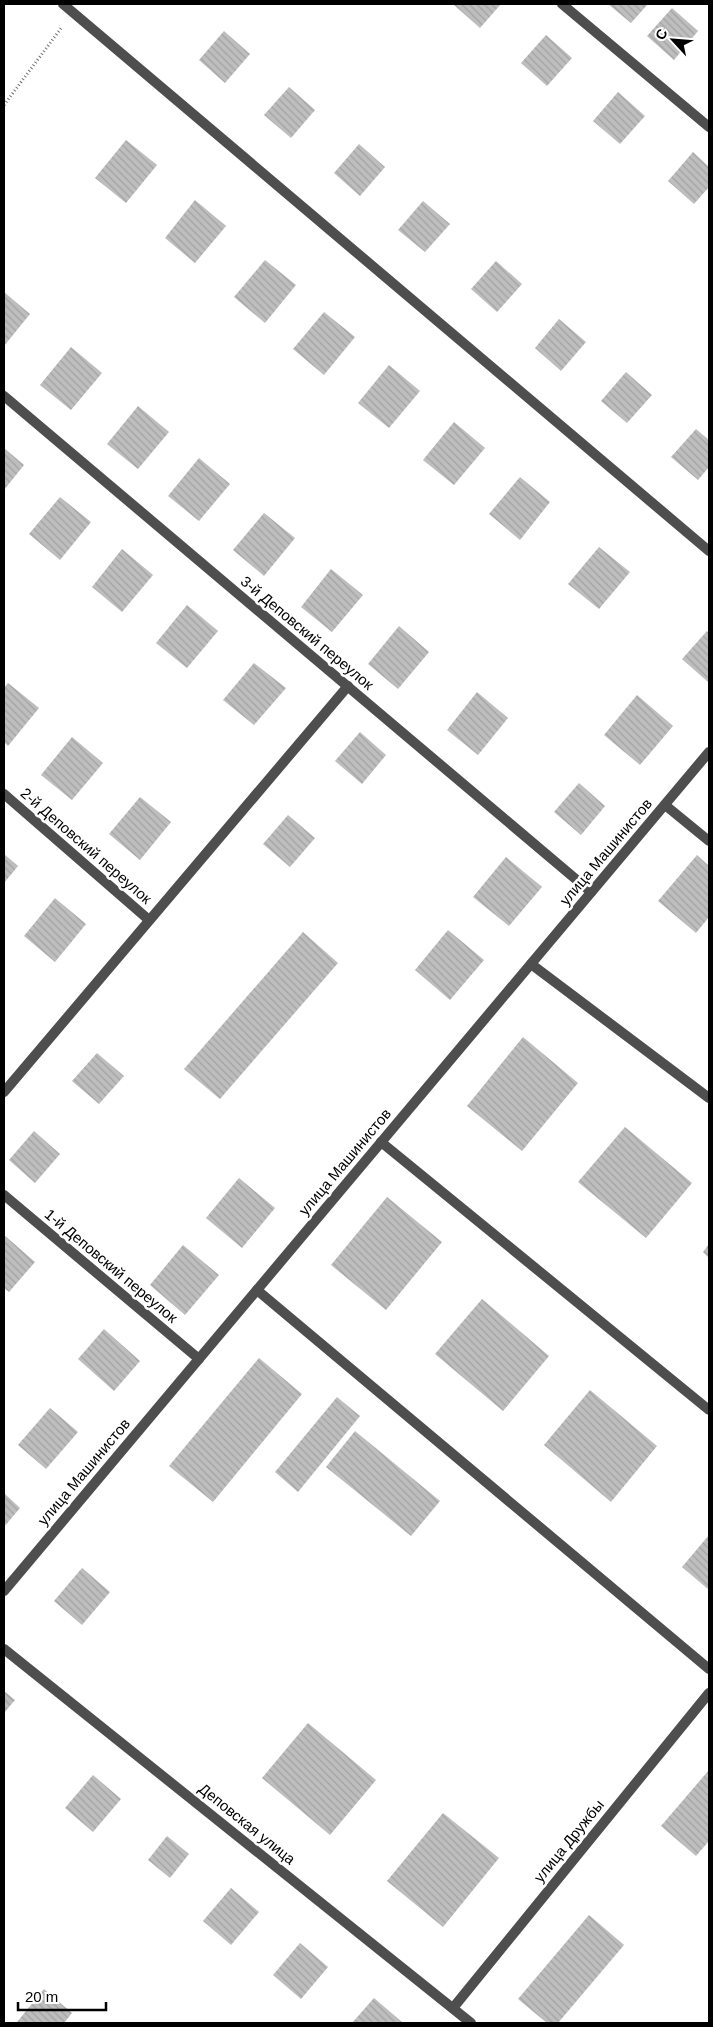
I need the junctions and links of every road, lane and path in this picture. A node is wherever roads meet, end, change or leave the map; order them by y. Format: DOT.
graph roads {
  1 [pos="63,4"];
  2 [pos="562,4"];
  3 [pos="73,12"];
  4 [pos="4,105"];
  5 [pos="709,127"];
  6 [pos="4,396"];
  7 [pos="709,551"];
  8 [pos="348,686"];
  9 [pos="709,752"];
  10 [pos="4,794"];
  11 [pos="665,805"];
  12 [pos="709,841"];
  13 [pos="591,892"];
  14 [pos="149,920"];
  15 [pos="531,964"];
  16 [pos="4,1092"];
  17 [pos="709,1098"];
  18 [pos="381,1142"];
  19 [pos="4,1195"];
  20 [pos="257,1290"];
  21 [pos="199,1359"];
  22 [pos="709,1410"];
  23 [pos="4,1592"];
  24 [pos="4,1649"];
  25 [pos="709,1669"];
  26 [pos="709,1693"];
  27 [pos="453,2008"];
  28 [pos="471,2023"];
  1 -- 3 [label="street"];
  2 -- 5 [label="street"];
  3 -- 4 [label="path"];
  3 -- 7 [label="street"];
  6 -- 8 [label="street, 3-й Деповский переулок"];
  8 -- 13 [label="street, 3-й Деповский переулок"];
  8 -- 14 [label="street"];
  9 -- 11 [label="street, улица Машинистов"];
  10 -- 14 [label="street, 2-й Деповский переулок"];
  11 -- 12 [label="street"];
  11 -- 13 [label="street, улица Машинистов"];
  13 -- 15 [label="street, улица Машинистов"];
  14 -- 16 [label="street"];
  15 -- 17 [label="street"];
  15 -- 18 [label="street, улица Машинистов"];
  18 -- 20 [label="street, улица Машинистов"];
  18 -- 22 [label="street"];
  19 -- 21 [label="street, 1-й Деповский переулок"];
  20 -- 21 [label="street, улица Машинистов"];
  20 -- 25 [label="street"];
  21 -- 23 [label="street, улица Машинистов"];
  24 -- 27 [label="street, Деповская улица"];
  26 -- 27 [label="street, улица Дружбы"];
  27 -- 28 [label="street, Деповская улица"];
}
